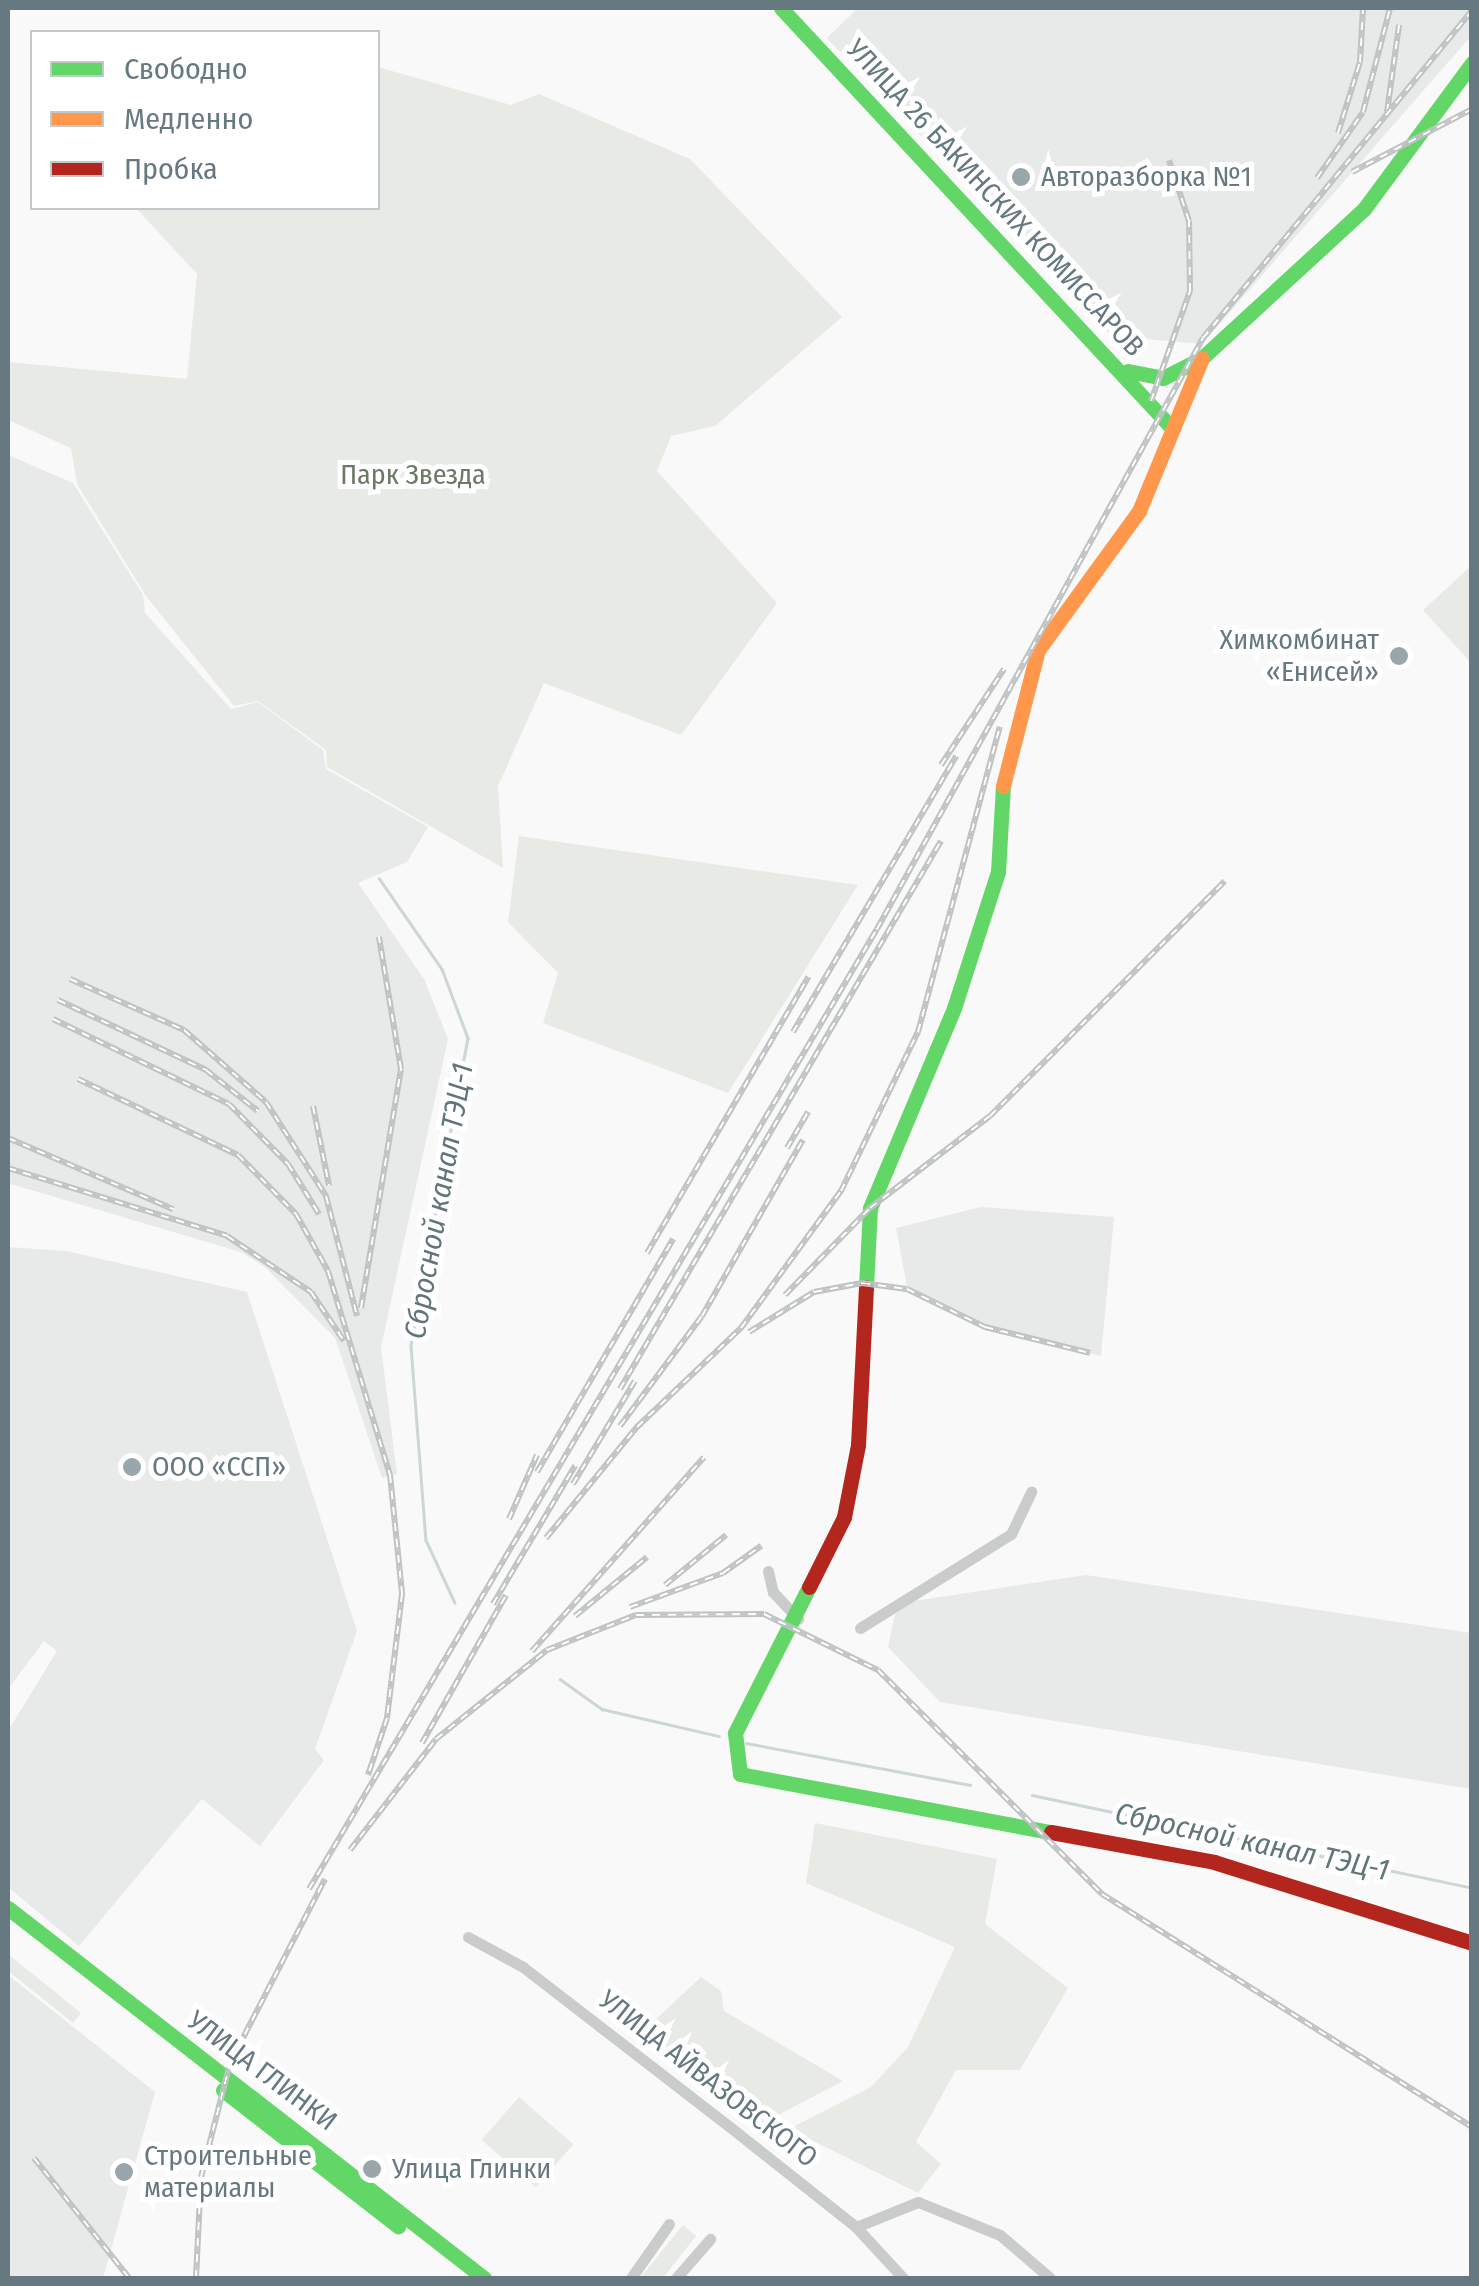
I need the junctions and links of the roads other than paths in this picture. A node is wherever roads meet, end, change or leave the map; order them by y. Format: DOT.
graph roads {
  1 [pos="781,8"];
  2 [pos="1472,63"];
  3 [pos="1202,358"];
  4 [pos="1120,368"];
  5 [pos="1170,426"];
  6 [pos="1031,1492"];
  7 [pos="768,1570"];
  8 [pos="798,1618"];
  9 [pos="860,1628"];
  10 [pos="8,1908"];
  11 [pos="8,1925"];
  12 [pos="468,1937"];
  13 [pos="1472,1943"];
  14 [pos="190,2058"];
  15 [pos="669,2224"];
  16 [pos="856,2227"];
  17 [pos="710,2238"];
  18 [pos="441,2252"];
  19 [pos="463,2278"];
  20 [pos="484,2278"];
  21 [pos="630,2278"];
  22 [pos="676,2278"];
  23 [pos="903,2278"];
  24 [pos="1050,2278"];
  1 -- 4 [label="main road, УЛИЦА 26 БАКИНСКИХ КОМИССАРОВ"];
  2 -- 3 [label="main road"];
  3 -- 4 [label="main road"];
  3 -- 5 [label="main road"];
  4 -- 5 [label="main road, УЛИЦА 26 БАКИНСКИХ КОМИССАРОВ"];
  5 -- 8 [label="main road"];
  6 -- 9 [label="street"];
  7 -- 8 [label="street"];
  8 -- 13 [label="main road"];
  10 -- 14 [label="main road, УЛИЦА ГЛИНКИ"];
  11 -- 14 [label="main road, УЛИЦА ГЛИНКИ"];
  12 -- 16 [label="street, УЛИЦА АЙВАЗОВСКОГО"];
  14 -- 18 [label="main road, УЛИЦА ГЛИНКИ"];
  15 -- 21 [label="street"];
  16 -- 23 [label="street, УЛИЦА АЙВАЗОВСКОГО"];
  16 -- 24 [label="street"];
  17 -- 22 [label="street"];
  18 -- 19 [label="main road, УЛИЦА ГЛИНКИ"];
  18 -- 20 [label="main road, УЛИЦА ГЛИНКИ"];
}
